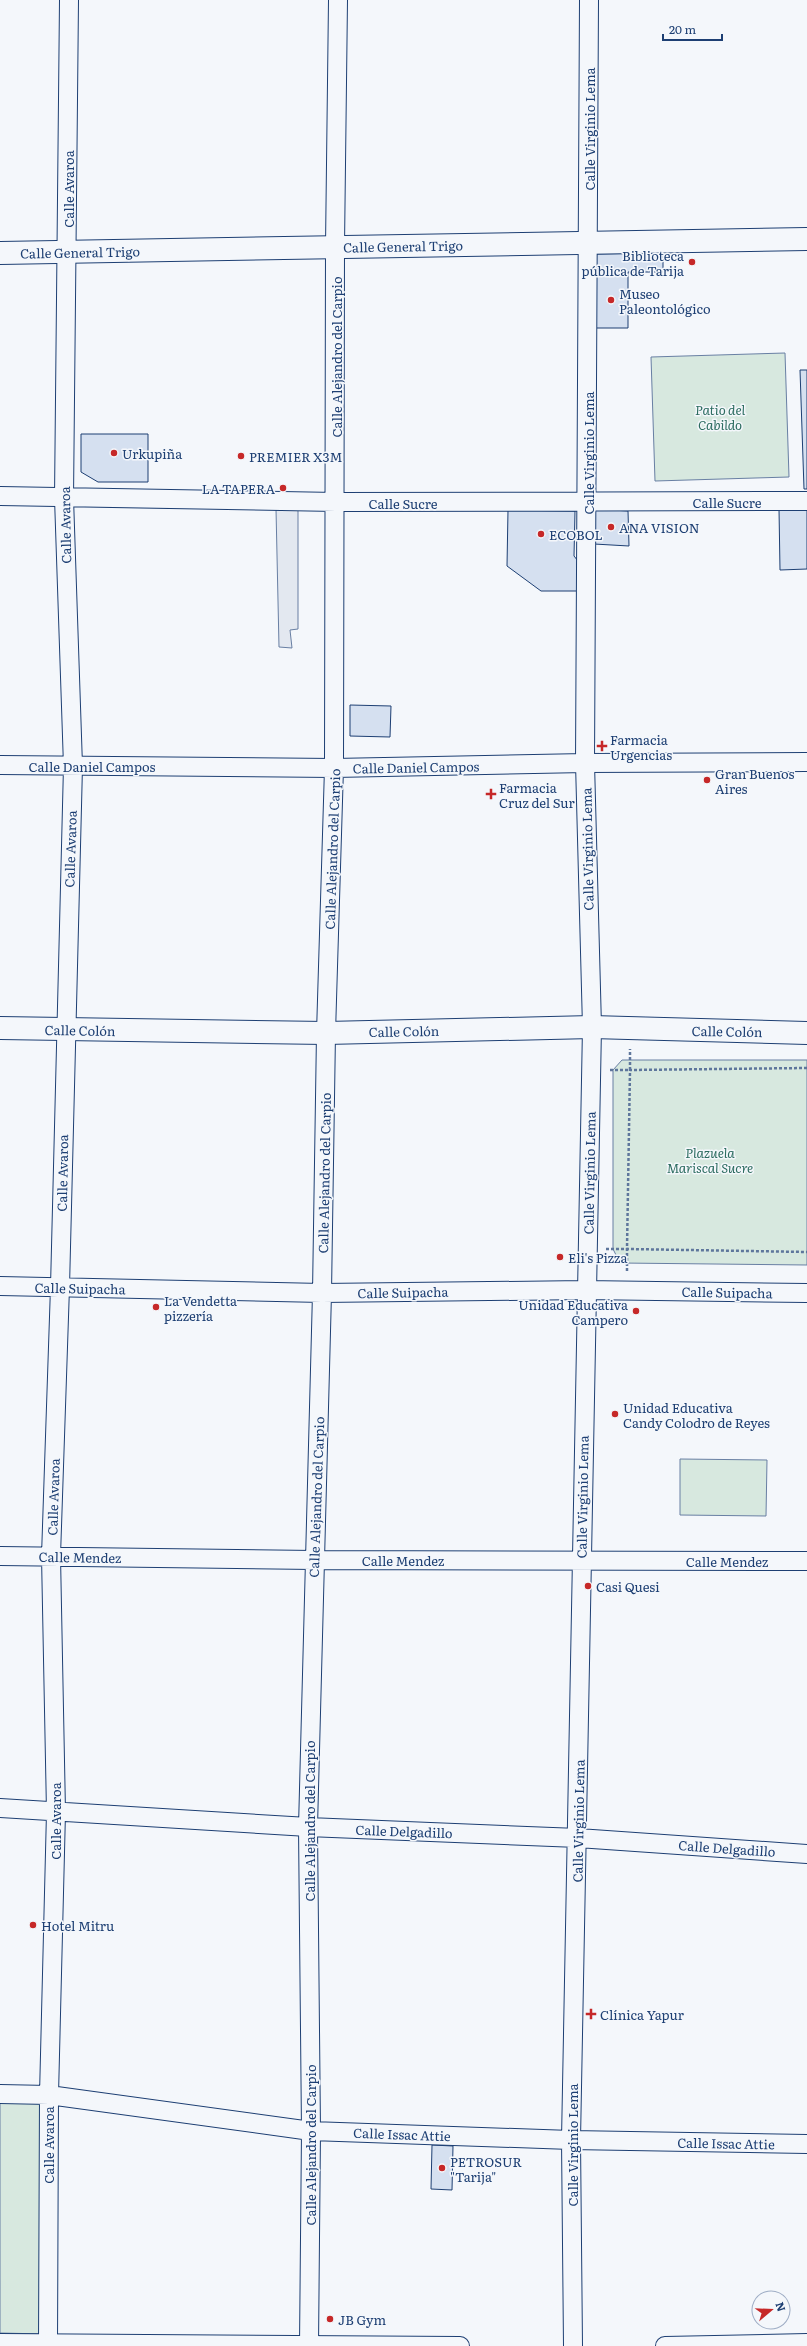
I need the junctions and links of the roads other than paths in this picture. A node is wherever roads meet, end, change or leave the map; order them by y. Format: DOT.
graph roads {
  1 [pos="69,0"];
  2 [pos="338,0"];
  3 [pos="589,0"];
  4 [pos="807,239"];
  5 [pos="589,244"];
  6 [pos="335,246"];
  7 [pos="0,253"];
  8 [pos="67,253"];
  9 [pos="0,496"];
  10 [pos="64,498"];
  11 [pos="807,501"];
  12 [pos="336,502"];
  13 [pos="588,503"];
  14 [pos="807,762"];
  15 [pos="585,763"];
  16 [pos="0,765"];
  17 [pos="73,766"];
  18 [pos="334,768"];
  19 [pos="592,1027"];
  20 [pos="0,1028"];
  21 [pos="65,1030"];
  22 [pos="807,1032"];
  23 [pos="326,1033"];
  24 [pos="0,1286"];
  25 [pos="60,1287"];
  26 [pos="586,1290"];
  27 [pos="322,1293"];
  28 [pos="807,1293"];
  29 [pos="0,1556"];
  30 [pos="51,1556"];
  31 [pos="314,1560"];
  32 [pos="581,1560"];
  33 [pos="807,1561"];
  34 [pos="0,1808"];
  35 [pos="56,1812"];
  36 [pos="308,1827"];
  37 [pos="578,1838"];
  38 [pos="807,1854"];
  39 [pos="0,2094"];
  40 [pos="49,2095"];
  41 [pos="311,2131"];
  42 [pos="571,2140"];
  43 [pos="807,2144"];
  44 [pos="0,2343"];
  45 [pos="807,2343"];
  46 [pos="48,2345"];
  47 [pos="309,2345"];
  48 [pos="460,2346"];
  49 [pos="573,2346"];
  50 [pos="665,2346"];
  1 -- 8 [label="street, Calle Avaroa"];
  2 -- 6 [label="street, Calle Alejandro del Carpio"];
  3 -- 5 [label="street, Calle Virginio Lema"];
  4 -- 5 [label="main road, Calle General Trigo"];
  5 -- 6 [label="main road, Calle General Trigo"];
  5 -- 13 [label="street, Calle Virginio Lema"];
  6 -- 8 [label="main road, Calle General Trigo"];
  6 -- 12 [label="street, Calle Alejandro del Carpio"];
  7 -- 8 [label="main road, Calle General Trigo"];
  8 -- 10 [label="street, Calle Avaroa"];
  9 -- 10 [label="street, Calle Sucre"];
  10 -- 12 [label="street, Calle Sucre"];
  10 -- 17 [label="street, Calle Avaroa"];
  11 -- 13 [label="street, Calle Sucre"];
  12 -- 13 [label="street, Calle Sucre"];
  12 -- 18 [label="street, Calle Alejandro del Carpio"];
  13 -- 15 [label="street, Calle Virginio Lema"];
  14 -- 15 [label="street, Calle Daniel Campos"];
  15 -- 18 [label="street, Calle Daniel Campos"];
  15 -- 19 [label="street, Calle Virginio Lema"];
  16 -- 17 [label="street, Calle Daniel Campos"];
  17 -- 18 [label="street, Calle Daniel Campos"];
  17 -- 21 [label="street, Calle Avaroa"];
  18 -- 23 [label="street, Calle Alejandro del Carpio"];
  19 -- 22 [label="main road, Calle Colón"];
  19 -- 23 [label="main road, Calle Colón"];
  19 -- 26 [label="street, Calle Virginio Lema"];
  20 -- 21 [label="main road, Calle Colón"];
  21 -- 23 [label="main road, Calle Colón"];
  21 -- 25 [label="street, Calle Avaroa"];
  23 -- 27 [label="street, Calle Alejandro del Carpio"];
  24 -- 25 [label="street, Calle Suipacha"];
  25 -- 27 [label="street, Calle Suipacha"];
  25 -- 30 [label="street, Calle Avaroa"];
  26 -- 27 [label="street, Calle Suipacha"];
  26 -- 28 [label="street, Calle Suipacha"];
  26 -- 32 [label="street, Calle Virginio Lema"];
  27 -- 31 [label="street, Calle Alejandro del Carpio"];
  29 -- 30 [label="street, Calle Mendez"];
  30 -- 31 [label="street, Calle Mendez"];
  30 -- 35 [label="street, Calle Avaroa"];
  31 -- 32 [label="street, Calle Mendez"];
  31 -- 36 [label="street, Calle Alejandro del Carpio"];
  32 -- 33 [label="street, Calle Mendez"];
  32 -- 37 [label="street, Calle Virginio Lema"];
  34 -- 35 [label="street, Calle Delgadillo"];
  35 -- 36 [label="street, Calle Delgadillo"];
  35 -- 40 [label="street, Calle Avaroa"];
  36 -- 37 [label="street, Calle Delgadillo"];
  36 -- 41 [label="street, Calle Alejandro del Carpio"];
  37 -- 38 [label="street, Calle Delgadillo"];
  37 -- 42 [label="street, Calle Virginio Lema"];
  39 -- 40 [label="street, Calle Issac Attie"];
  40 -- 41 [label="street, Calle Issac Attie"];
  40 -- 46 [label="street, Calle Avaroa"];
  41 -- 42 [label="street, Calle Issac Attie"];
  41 -- 47 [label="street, Calle Alejandro del Carpio"];
  42 -- 43 [label="street, Calle Issac Attie"];
  42 -- 49 [label="street, Calle Virginio Lema"];
  44 -- 46 [label="street"];
  45 -- 50 [label="street"];
  46 -- 47 [label="street"];
  47 -- 48 [label="street"];
}
